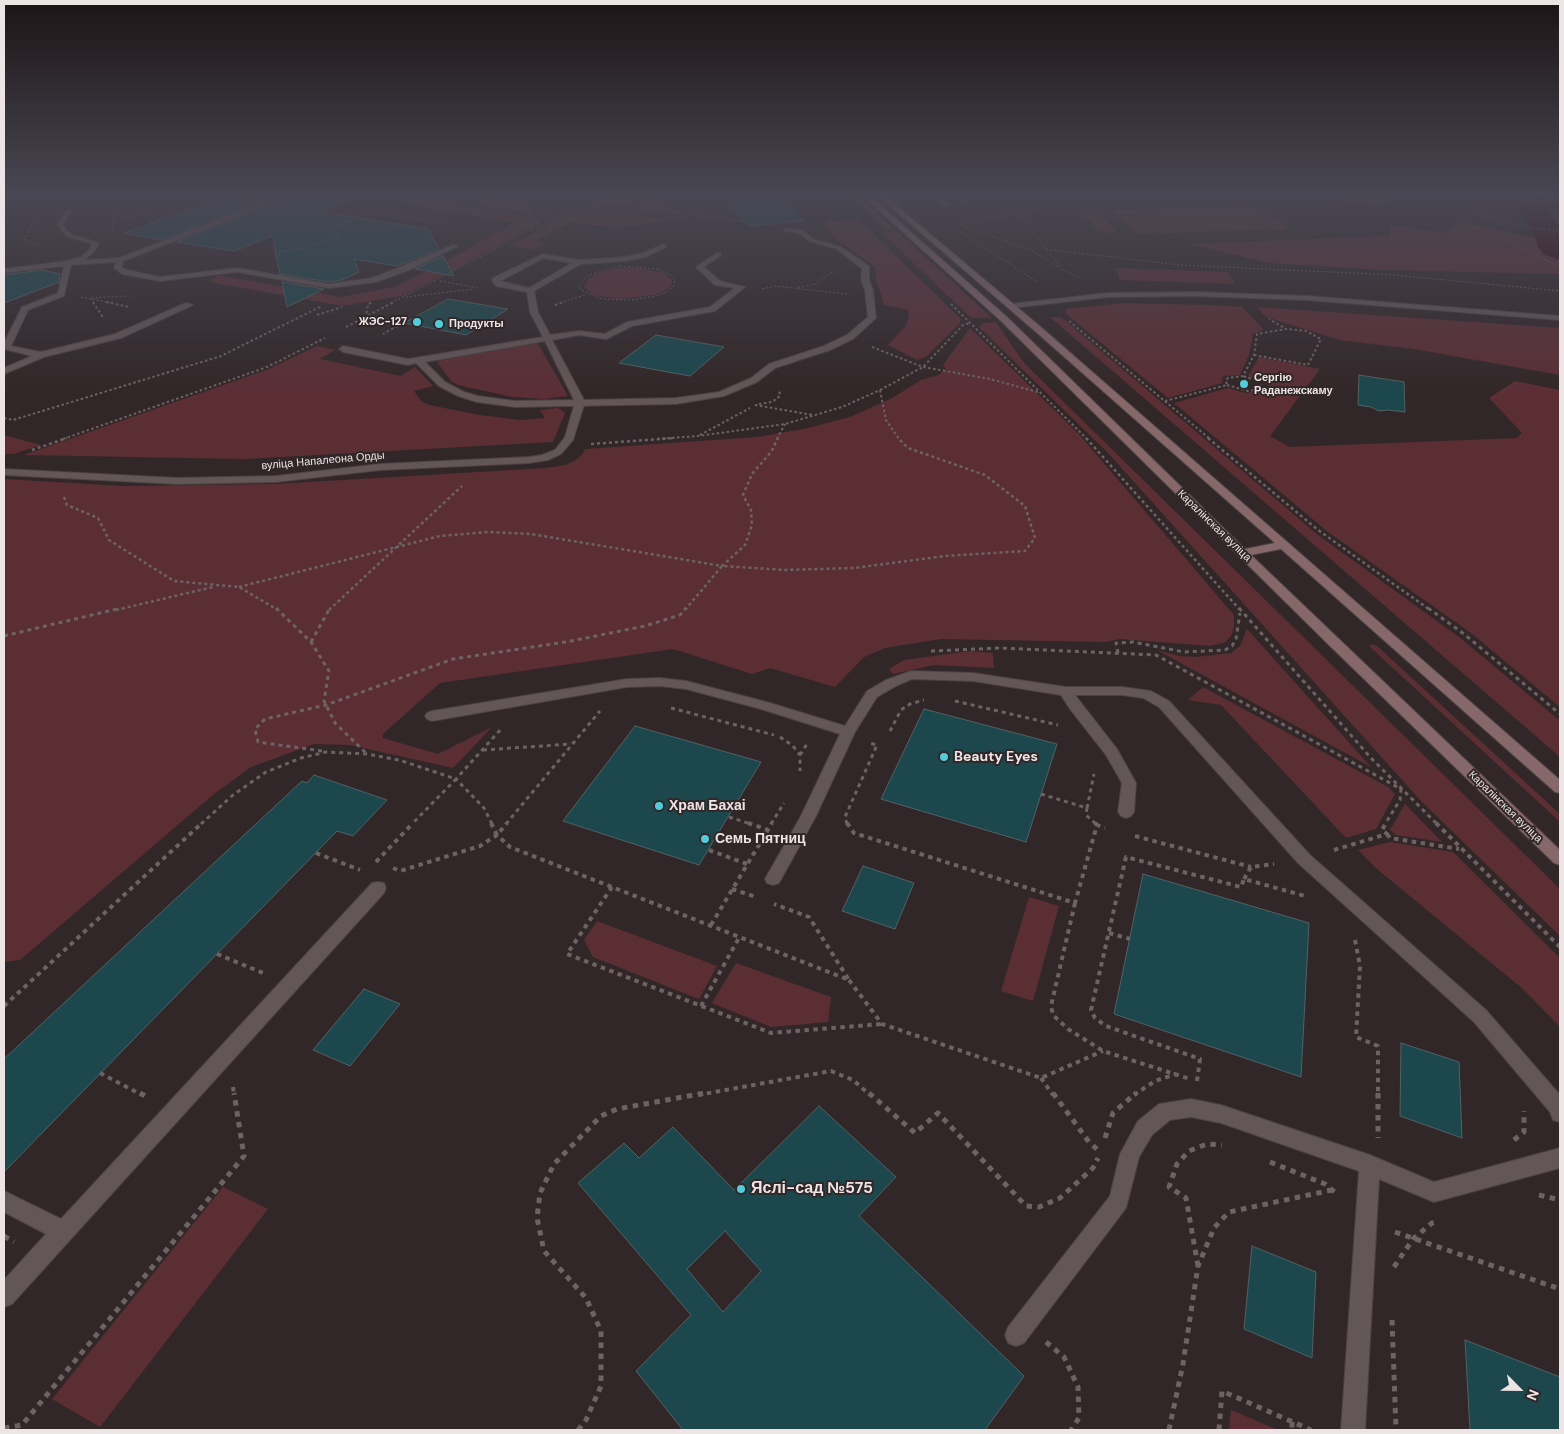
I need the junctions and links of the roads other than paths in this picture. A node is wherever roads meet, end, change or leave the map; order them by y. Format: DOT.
graph roads {
  1 [pos="71,262"];
  2 [pos="87,262"];
  3 [pos="120,262"];
  4 [pos="420,262"];
  5 [pos="532,262"];
  6 [pos="579,262"];
  7 [pos="707,262"];
  8 [pos="858,262"];
  9 [pos="940,262"];
  10 [pos="959,262"];
  11 [pos="68,263"];
  12 [pos="4,272"];
  13 [pos="530,290"];
  14 [pos="189,305"];
  15 [pos="1011,306"];
  16 [pos="992,309"];
  17 [pos="1560,318"];
  18 [pos="547,339"];
  19 [pos="343,350"];
  20 [pos="41,355"];
  21 [pos="418,360"];
  22 [pos="4,371"];
  23 [pos="580,402"];
  24 [pos="4,472"];
  25 [pos="1283,545"];
  26 [pos="1242,553"];
  27 [pos="1066,691"];
  28 [pos="432,716"];
  29 [pos="854,736"];
  30 [pos="1560,788"];
  31 [pos="1126,812"];
  32 [pos="1560,859"];
  33 [pos="773,879"];
  34 [pos="378,888"];
  35 [pos="1558,1109"];
  36 [pos="1374,1155"];
  37 [pos="1560,1158"];
  38 [pos="4,1201"];
  39 [pos="62,1231"];
  40 [pos="4,1296"];
  41 [pos="1020,1329"];
  42 [pos="1353,1430"];
  1 -- 11 [label="street"];
  2 -- 11 [label="street"];
  3 -- 4 [label="street"];
  5 -- 13 [label="street"];
  6 -- 13 [label="street"];
  7 -- 18 [label="street"];
  8 -- 23 [label="street"];
  9 -- 16 [label="main road, Каралінская вуліца"];
  10 -- 15 [label="main road"];
  11 -- 12 [label="street"];
  11 -- 20 [label="street"];
  13 -- 18 [label="street"];
  14 -- 20 [label="street"];
  15 -- 16 [label="main road"];
  15 -- 17 [label="street"];
  15 -- 25 [label="main road"];
  16 -- 26 [label="main road, Каралінская вуліца"];
  18 -- 21 [label="street"];
  18 -- 23 [label="street"];
  19 -- 21 [label="street"];
  20 -- 22 [label="street"];
  21 -- 23 [label="street"];
  23 -- 24 [label="street, вуліца Напалеона Орды"];
  25 -- 26 [label="main road"];
  25 -- 30 [label="main road"];
  26 -- 32 [label="main road, Каралінская вуліца"];
  27 -- 29 [label="street"];
  27 -- 31 [label="street"];
  27 -- 35 [label="street"];
  28 -- 29 [label="lane"];
  29 -- 33 [label="street"];
  34 -- 39 [label="street"];
  36 -- 37 [label="street"];
  36 -- 41 [label="street"];
  36 -- 42 [label="street"];
  38 -- 39 [label="street"];
  39 -- 40 [label="street"];
}
